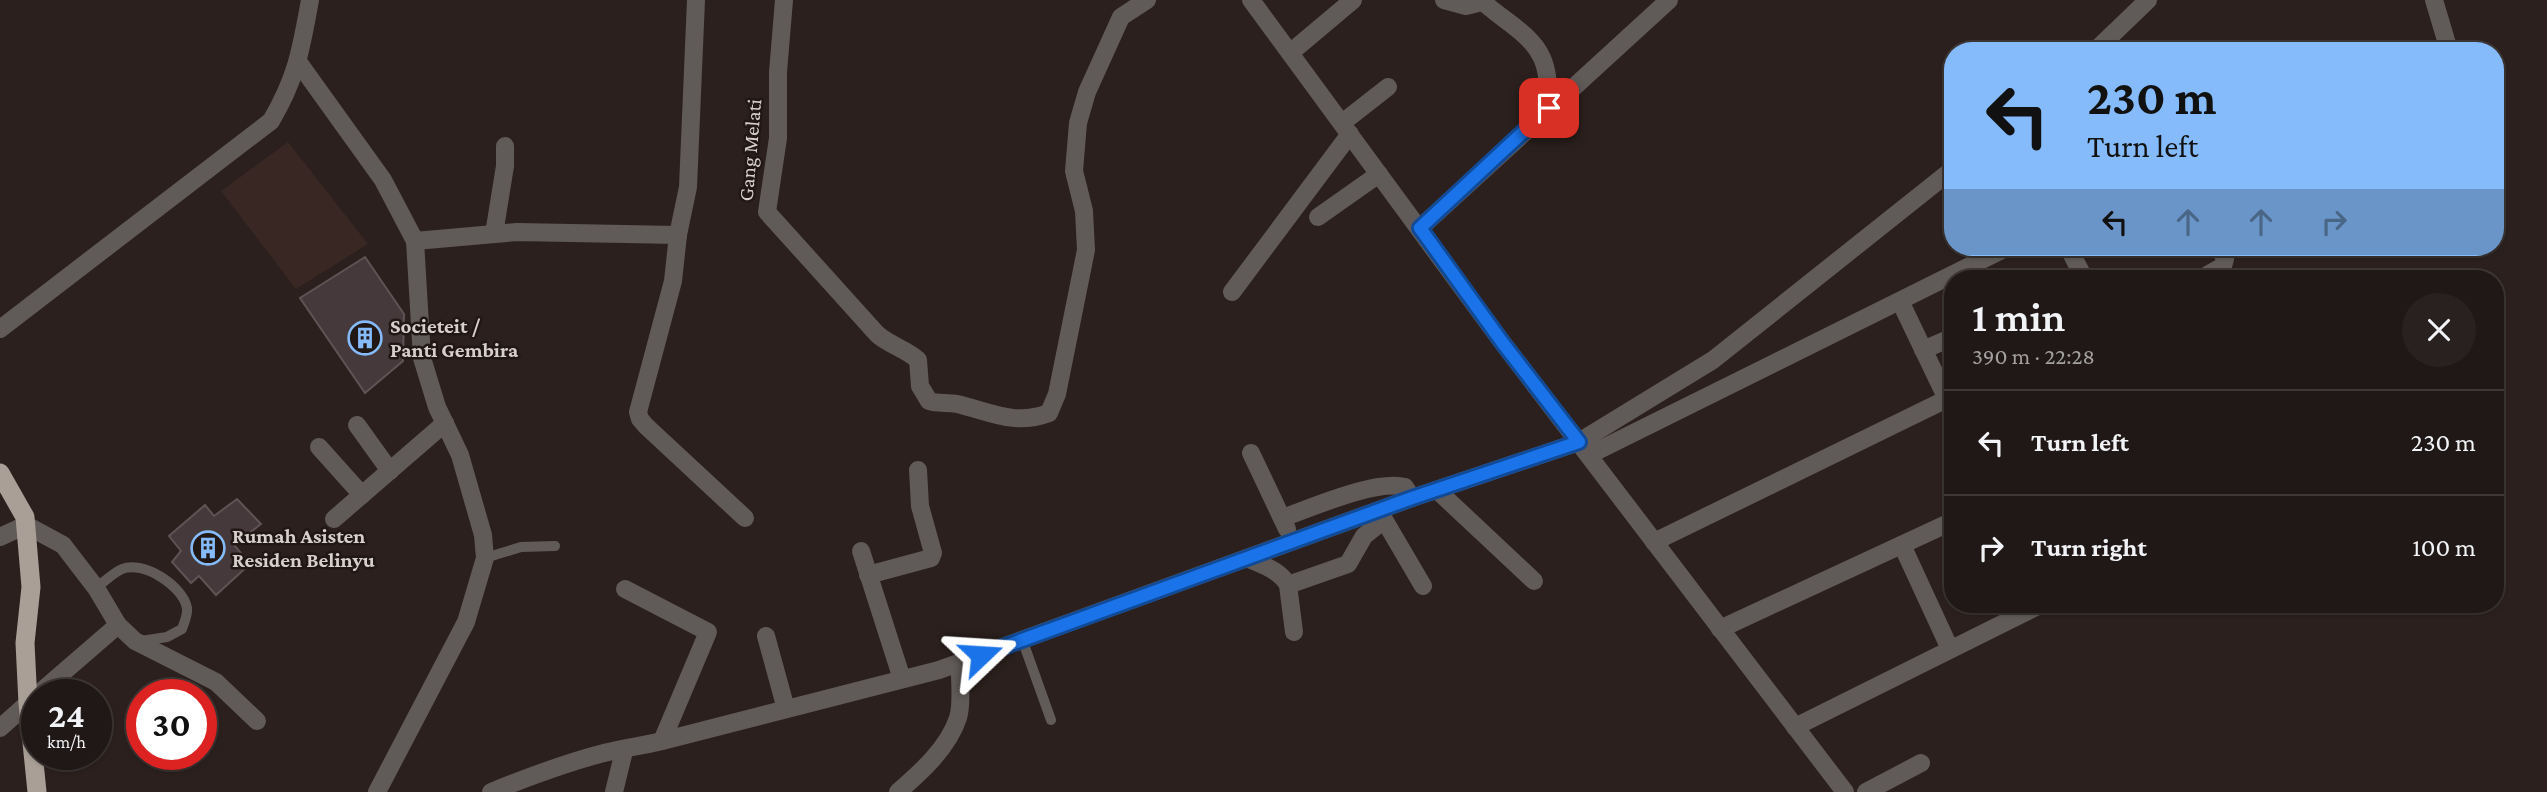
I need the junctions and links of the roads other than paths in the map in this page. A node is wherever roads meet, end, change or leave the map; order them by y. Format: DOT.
graph roads {
  1 [pos="310,0"];
  2 [pos="696,0"];
  3 [pos="784,0"];
  4 [pos="1147,0"];
  5 [pos="1251,0"];
  6 [pos="1353,0"];
  7 [pos="1444,0"];
  8 [pos="2148,0"];
  9 [pos="2434,0"];
  10 [pos="1481,1"];
  11 [pos="1662,3"];
  12 [pos="2104,42"];
  13 [pos="2447,42"];
  14 [pos="1290,52"];
  15 [pos="299,63"];
  16 [pos="1388,87"];
  17 [pos="1549,108"];
  18 [pos="1346,129"];
  19 [pos="505,146"];
  20 [pos="1379,174"];
  21 [pos="1944,176"];
  22 [pos="1318,217"];
  23 [pos="1420,228"];
  24 [pos="494,234"];
  25 [pos="678,235"];
  26 [pos="415,241"];
  27 [pos="1990,256"];
  28 [pos="2224,256"];
  29 [pos="1961,270"];
  30 [pos="2216,270"];
  31 [pos="1944,278"];
  32 [pos="1232,292"];
  33 [pos="1900,300"];
  34 [pos="0,329"];
  35 [pos="1944,341"];
  36 [pos="1923,350"];
  37 [pos="1944,387"];
  38 [pos="1944,401"];
  39 [pos="445,424"];
  40 [pos="357,425"];
  41 [pos="319,447"];
  42 [pos="1584,449"];
  43 [pos="1251,453"];
  44 [pos="918,470"];
  45 [pos="390,471"];
  46 [pos="0,473"];
  47 [pos="1438,491"];
  48 [pos="362,495"];
  49 [pos="1412,498"];
  50 [pos="1381,515"];
  51 [pos="745,518"];
  52 [pos="1282,518"];
  53 [pos="334,519"];
  54 [pos="26,525"];
  55 [pos="1944,526"];
  56 [pos="0,537"];
  57 [pos="1293,541"];
  58 [pos="1654,542"];
  59 [pos="1902,545"];
  60 [pos="555,546"];
  61 [pos="861,551"];
  62 [pos="485,558"];
  63 [pos="1247,558"];
  64 [pos="868,575"];
  65 [pos="1534,580"];
  66 [pos="1288,585"];
  67 [pos="1423,586"];
  68 [pos="96,588"];
  69 [pos="625,589"];
  70 [pos="2024,613"];
  71 [pos="118,625"];
  72 [pos="1720,629"];
  73 [pos="1294,632"];
  74 [pos="766,636"];
  75 [pos="1022,639"];
  76 [pos="135,642"];
  77 [pos="1950,649"];
  78 [pos="960,662"];
  79 [pos="31,679"];
  80 [pos="56,679"];
  81 [pos="902,680"];
  82 [pos="21,709"];
  83 [pos="786,709"];
  84 [pos="1051,720"];
  85 [pos="257,721"];
  86 [pos="1795,727"];
  87 [pos="0,728"];
  88 [pos="663,741"];
  89 [pos="616,751"];
  90 [pos="1921,763"];
  91 [pos="36,770"];
  92 [pos="37,792"];
  93 [pos="377,792"];
  94 [pos="491,792"];
  95 [pos="614,792"];
  96 [pos="898,792"];
  97 [pos="1845,792"];
  98 [pos="1866,792"];
  1 -- 15 [label="street"];
  2 -- 25 [label="street"];
  3 -- 4 [label="street, Gang Melati"];
  5 -- 14 [label="street"];
  6 -- 14 [label="street"];
  7 -- 10 [label="street"];
  8 -- 12 [label="street"];
  9 -- 13 [label="street"];
  10 -- 17 [label="street"];
  11 -- 17 [label="street"];
  14 -- 18 [label="street"];
  15 -- 26 [label="street"];
  15 -- 34 [label="street"];
  16 -- 18 [label="street"];
  17 -- 23 [label="street"];
  18 -- 20 [label="street"];
  18 -- 32 [label="street"];
  19 -- 24 [label="street"];
  20 -- 22 [label="street"];
  20 -- 23 [label="street"];
  21 -- 42 [label="street"];
  23 -- 42 [label="street"];
  24 -- 25 [label="street"];
  24 -- 26 [label="street"];
  25 -- 51 [label="street"];
  26 -- 39 [label="street"];
  27 -- 29 [label="street"];
  28 -- 30 [label="street"];
  31 -- 33 [label="street"];
  33 -- 36 [label="street"];
  33 -- 42 [label="street"];
  35 -- 36 [label="street"];
  36 -- 37 [label="street"];
  38 -- 58 [label="street"];
  39 -- 45 [label="street"];
  39 -- 62 [label="street"];
  40 -- 45 [label="street"];
  41 -- 48 [label="street"];
  42 -- 47 [label="street"];
  42 -- 58 [label="street"];
  43 -- 52 [label="street"];
  44 -- 64 [label="street"];
  45 -- 48 [label="street"];
  46 -- 54 [label="highway"];
  47 -- 49 [label="street"];
  47 -- 65 [label="street"];
  48 -- 53 [label="street"];
  49 -- 50 [label="street"];
  49 -- 52 [label="street"];
  50 -- 57 [label="street"];
  50 -- 66 [label="street"];
  50 -- 67 [label="street"];
  52 -- 57 [label="street"];
  54 -- 56 [label="street"];
  54 -- 68 [label="street"];
  54 -- 79 [label="highway"];
  55 -- 59 [label="street"];
  57 -- 63 [label="street"];
  58 -- 72 [label="street"];
  59 -- 72 [label="street"];
  59 -- 77 [label="street"];
  60 -- 62 [label="lane"];
  61 -- 64 [label="street"];
  62 -- 93 [label="street"];
  63 -- 66 [label="street"];
  63 -- 75 [label="street"];
  64 -- 81 [label="street"];
  66 -- 73 [label="street"];
  68 -- 71 [label="street"];
  68 -- 76 [label="lane"];
  69 -- 88 [label="street"];
  70 -- 77 [label="street"];
  71 -- 76 [label="street"];
  71 -- 80 [label="street"];
  72 -- 86 [label="street"];
  74 -- 83 [label="street"];
  75 -- 78 [label="street"];
  75 -- 84 [label="lane"];
  76 -- 85 [label="street"];
  77 -- 86 [label="street"];
  78 -- 81 [label="street"];
  78 -- 96 [label="street"];
  81 -- 83 [label="street"];
  82 -- 87 [label="street"];
  83 -- 88 [label="street"];
  86 -- 97 [label="street"];
  88 -- 89 [label="street"];
  89 -- 94 [label="street"];
  89 -- 95 [label="street"];
  90 -- 98 [label="street"];
  91 -- 92 [label="highway"];
}
